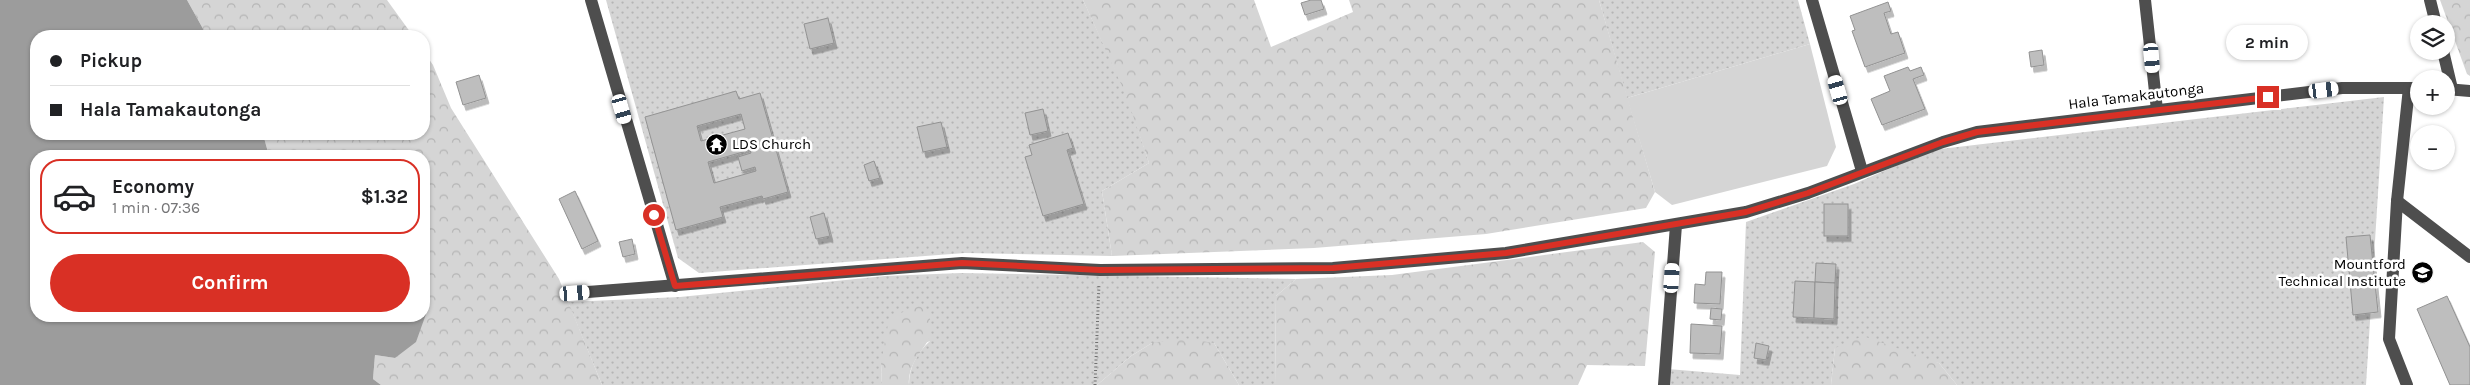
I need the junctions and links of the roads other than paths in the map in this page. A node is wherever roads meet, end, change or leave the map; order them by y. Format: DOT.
graph roads {
  1 [pos="592,0"];
  2 [pos="1812,0"];
  3 [pos="2146,0"];
  4 [pos="2430,0"];
  5 [pos="2434,15"];
  6 [pos="2410,88"];
  7 [pos="2455,90"];
  8 [pos="2470,91"];
  9 [pos="2157,110"];
  10 [pos="2410,115"];
  11 [pos="1862,172"];
  12 [pos="2397,201"];
  13 [pos="1676,225"];
  14 [pos="2470,257"];
  15 [pos="675,286"];
  16 [pos="575,293"];
  17 [pos="1664,385"];
  18 [pos="2407,385"];
  1 -- 15 [label="street"];
  2 -- 11 [label="street"];
  3 -- 9 [label="street"];
  4 -- 5 [label="street"];
  6 -- 9 [label="street, Hala Tamakautonga"];
  7 -- 8 [label="street"];
  9 -- 11 [label="street, Hala Tamakautonga"];
  10 -- 12 [label="street"];
  11 -- 13 [label="street, Hala Tamakautonga"];
  12 -- 14 [label="street"];
  12 -- 18 [label="street"];
  13 -- 15 [label="street, Hala Tamakautonga"];
  13 -- 17 [label="street"];
  15 -- 16 [label="street, Hala Tamakautonga"];
}
